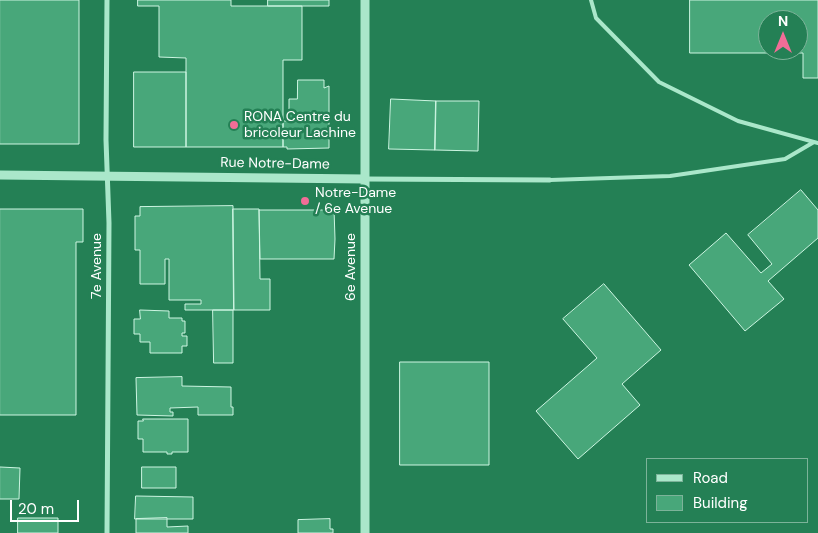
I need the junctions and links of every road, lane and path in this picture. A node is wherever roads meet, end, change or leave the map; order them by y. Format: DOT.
graph roads {
  1 [pos="107,0"];
  2 [pos="365,0"];
  3 [pos="590,0"];
  4 [pos="816,143"];
  5 [pos="0,175"];
  6 [pos="108,176"];
  7 [pos="365,179"];
  8 [pos="550,180"];
  9 [pos="107,533"];
  10 [pos="365,533"];
  1 -- 6 [label="street, 7e Avenue"];
  2 -- 7 [label="street, 6e Avenue"];
  3 -- 4 [label="lane"];
  4 -- 8 [label="lane"];
  5 -- 6 [label="street, Rue Notre-Dame"];
  6 -- 7 [label="street, Rue Notre-Dame"];
  6 -- 9 [label="street, 7e Avenue"];
  7 -- 8 [label="street, Rue Notre-Dame"];
  7 -- 10 [label="street, 6e Avenue"];
}
